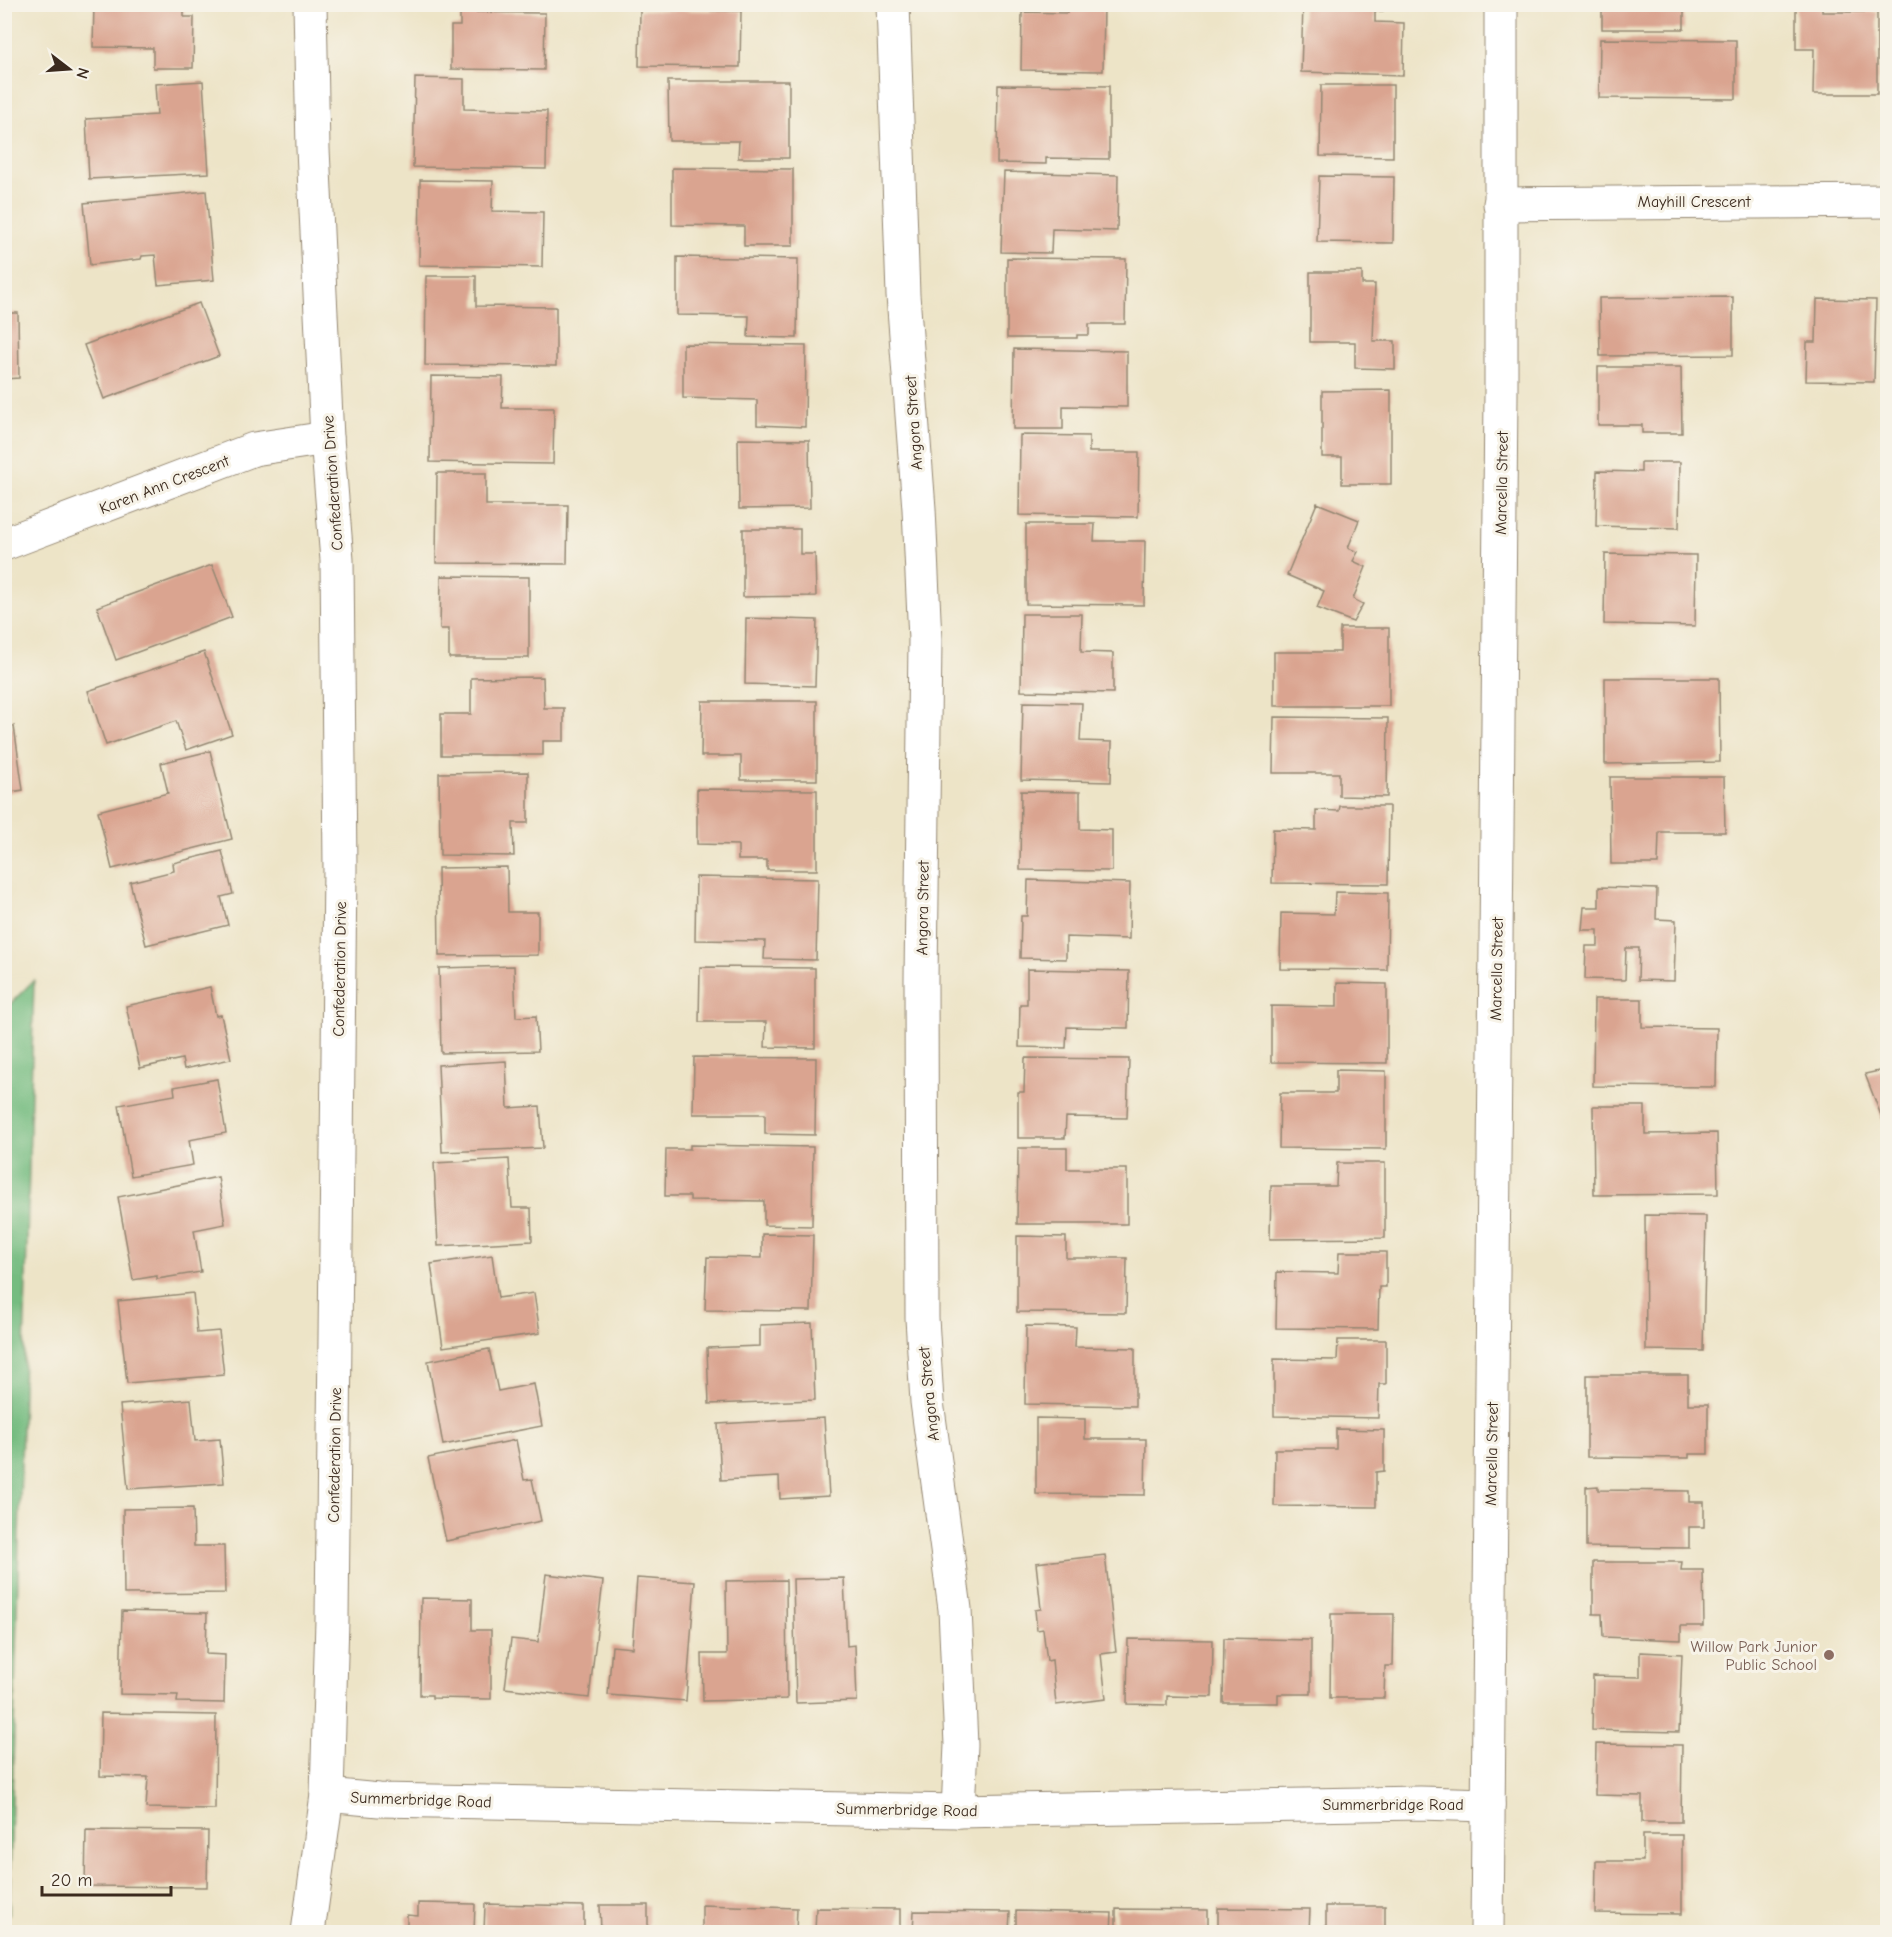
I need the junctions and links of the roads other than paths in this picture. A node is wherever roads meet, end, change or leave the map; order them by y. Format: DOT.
graph roads {
  1 [pos="310,4"];
  2 [pos="893,4"];
  3 [pos="1501,4"];
  4 [pos="1887,201"];
  5 [pos="1500,204"];
  6 [pos="327,438"];
  7 [pos="4,544"];
  8 [pos="327,1795"];
  9 [pos="1488,1805"];
  10 [pos="958,1811"];
  11 [pos="308,1932"];
  12 [pos="1487,1932"];
  1 -- 6 [label="street, Confederation Drive"];
  2 -- 10 [label="street, Angora Street"];
  3 -- 5 [label="street, Marcella Street"];
  4 -- 5 [label="street, Mayhill Crescent"];
  5 -- 9 [label="street, Marcella Street"];
  6 -- 7 [label="street, Karen Ann Crescent"];
  6 -- 8 [label="street, Confederation Drive"];
  8 -- 10 [label="street, Summerbridge Road"];
  8 -- 11 [label="street, Confederation Drive"];
  9 -- 10 [label="street, Summerbridge Road"];
  9 -- 12 [label="street, Marcella Street"];
}
